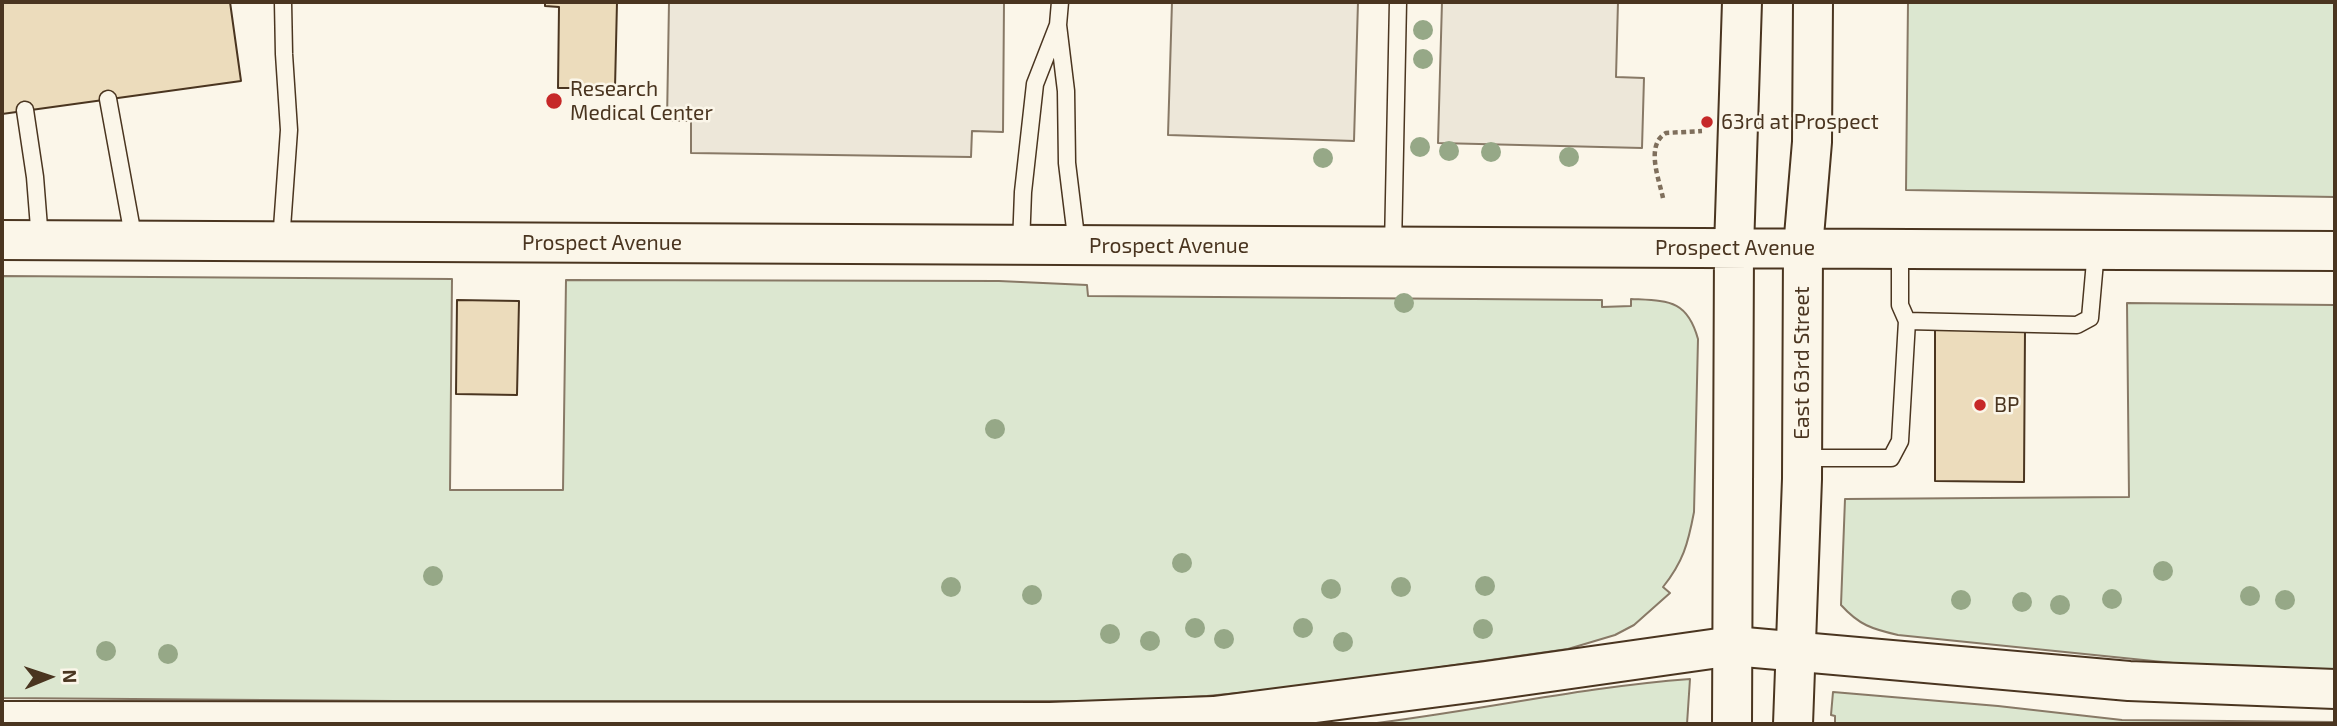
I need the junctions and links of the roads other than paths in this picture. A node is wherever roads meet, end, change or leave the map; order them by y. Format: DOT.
graph roads {
  1 [pos="284,2"];
  2 [pos="1060,2"];
  3 [pos="1398,2"];
  4 [pos="1742,2"];
  5 [pos="1813,2"];
  6 [pos="1058,25"];
  7 [pos="108,99"];
  8 [pos="25,110"];
  9 [pos="2,240"];
  10 [pos="40,241"];
  11 [pos="134,241"];
  12 [pos="281,242"];
  13 [pos="1021,245"];
  14 [pos="1077,245"];
  15 [pos="1393,247"];
  16 [pos="1734,248"];
  17 [pos="1803,248"];
  18 [pos="1900,249"];
  19 [pos="2096,250"];
  20 [pos="2335,251"];
  21 [pos="1907,321"];
  22 [pos="1802,458"];
  23 [pos="1733,646"];
  24 [pos="1796,652"];
  25 [pos="2335,688"];
  26 [pos="2,721"];
  27 [pos="1732,724"];
  28 [pos="1793,724"];
  1 -- 12 [label="lane"];
  2 -- 6 [label="lane"];
  3 -- 15 [label="lane"];
  4 -- 16 [label="main road"];
  5 -- 17 [label="main road, East 63rd Street"];
  6 -- 13 [label="lane"];
  6 -- 14 [label="lane"];
  7 -- 11 [label="lane"];
  8 -- 10 [label="lane"];
  9 -- 10 [label="main road, Prospect Avenue"];
  10 -- 11 [label="main road, Prospect Avenue"];
  11 -- 12 [label="main road, Prospect Avenue"];
  12 -- 13 [label="main road, Prospect Avenue"];
  13 -- 14 [label="main road, Prospect Avenue"];
  14 -- 15 [label="main road, Prospect Avenue"];
  15 -- 16 [label="main road, Prospect Avenue"];
  16 -- 17 [label="main road, Prospect Avenue"];
  16 -- 23 [label="main road"];
  17 -- 18 [label="main road, Prospect Avenue"];
  17 -- 22 [label="main road, East 63rd Street"];
  18 -- 19 [label="main road, Prospect Avenue"];
  18 -- 21 [label="lane"];
  19 -- 20 [label="main road, Prospect Avenue"];
  19 -- 21 [label="lane"];
  21 -- 22 [label="lane"];
  22 -- 24 [label="main road, East 63rd Street"];
  23 -- 24 [label="main road"];
  23 -- 26 [label="main road"];
  23 -- 27 [label="main road"];
  24 -- 25 [label="main road"];
  24 -- 28 [label="main road, East 63rd Street"];
}
